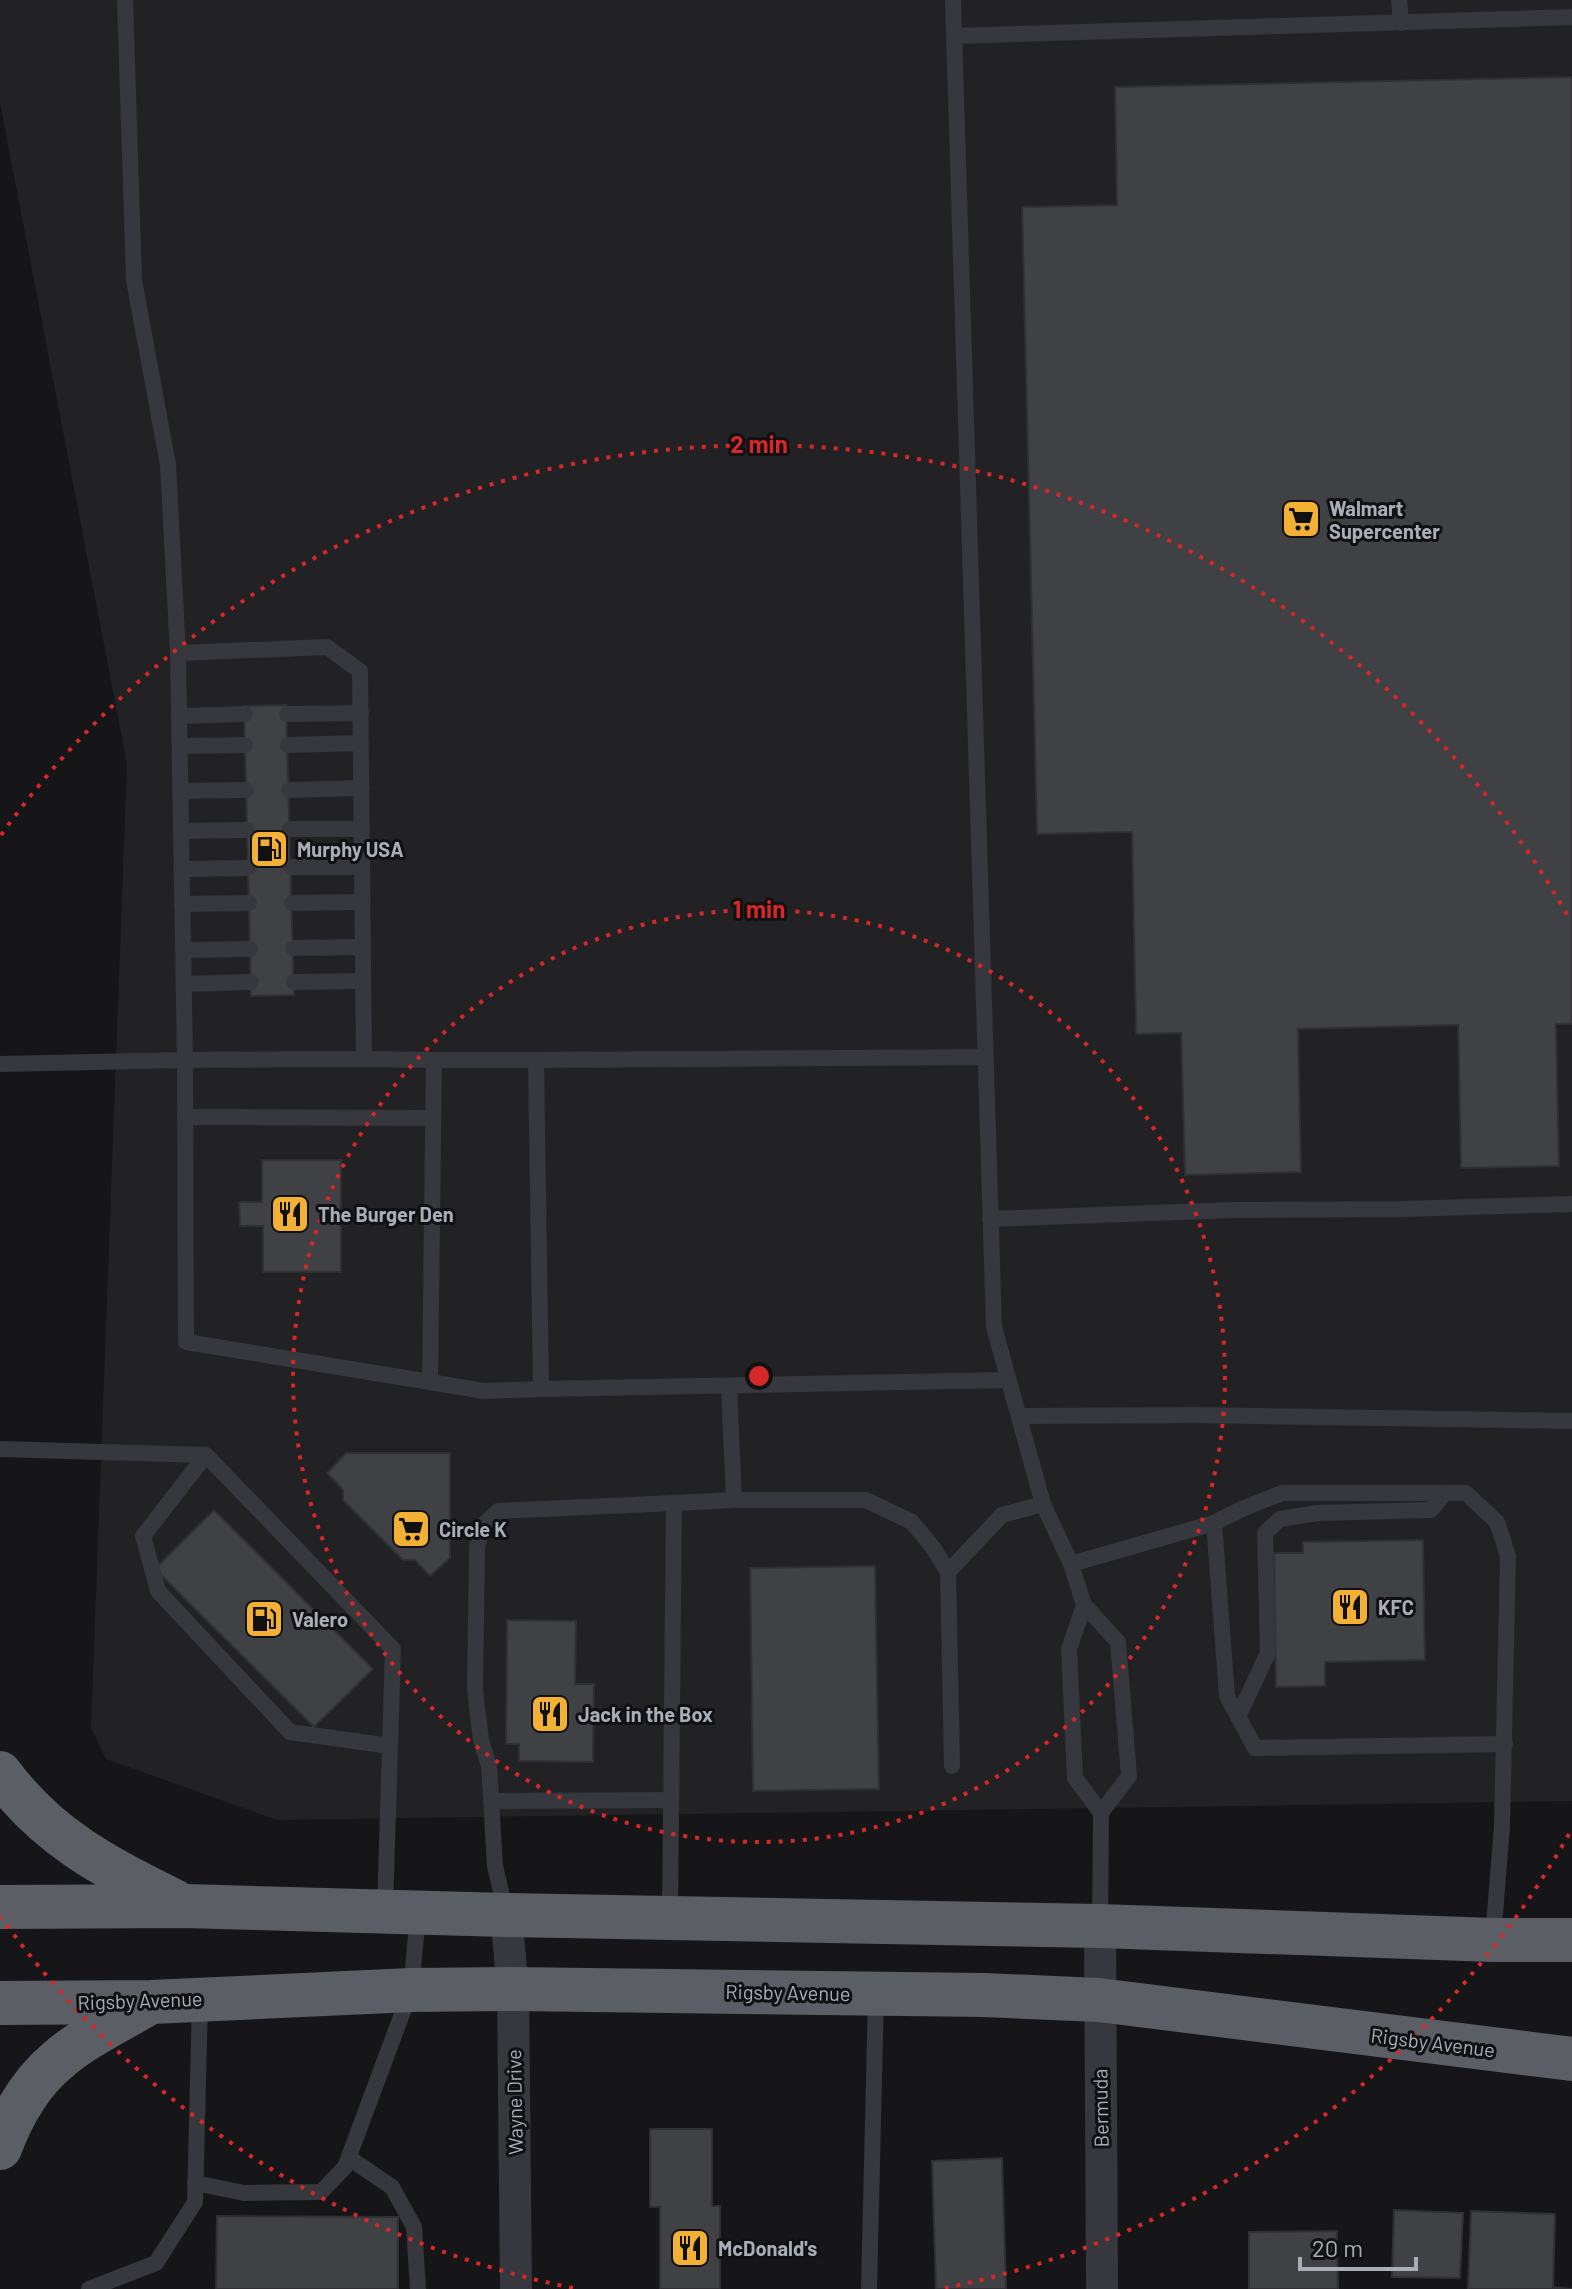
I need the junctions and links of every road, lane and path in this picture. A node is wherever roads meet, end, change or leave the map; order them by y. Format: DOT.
graph roads {
  1 [pos="125,0"];
  2 [pos="953,0"];
  3 [pos="1399,0"];
  4 [pos="1572,17"];
  5 [pos="1401,23"];
  6 [pos="954,36"];
  7 [pos="178,653"];
  8 [pos="361,713"];
  9 [pos="245,714"];
  10 [pos="287,714"];
  11 [pos="179,716"];
  12 [pos="361,743"];
  13 [pos="245,745"];
  14 [pos="288,745"];
  15 [pos="180,746"];
  16 [pos="362,788"];
  17 [pos="246,790"];
  18 [pos="289,790"];
  19 [pos="180,791"];
  20 [pos="290,829"];
  21 [pos="362,829"];
  22 [pos="247,830"];
  23 [pos="181,831"];
  24 [pos="291,867"];
  25 [pos="362,867"];
  26 [pos="248,868"];
  27 [pos="182,869"];
  28 [pos="362,902"];
  29 [pos="249,903"];
  30 [pos="292,903"];
  31 [pos="182,904"];
  32 [pos="363,947"];
  33 [pos="293,948"];
  34 [pos="250,949"];
  35 [pos="184,950"];
  36 [pos="363,981"];
  37 [pos="251,982"];
  38 [pos="294,982"];
  39 [pos="184,984"];
  40 [pos="985,1057"];
  41 [pos="364,1059"];
  42 [pos="185,1060"];
  43 [pos="434,1060"];
  44 [pos="536,1060"];
  45 [pos="0,1064"];
  46 [pos="185,1117"];
  47 [pos="433,1118"];
  48 [pos="1572,1204"];
  49 [pos="990,1219"];
  50 [pos="1007,1380"];
  51 [pos="430,1382"];
  52 [pos="729,1387"];
  53 [pos="541,1389"];
  54 [pos="1019,1416"];
  55 [pos="1572,1421"];
  56 [pos="0,1449"];
  57 [pos="206,1455"];
  58 [pos="1445,1493"];
  59 [pos="734,1500"];
  60 [pos="674,1503"];
  61 [pos="1043,1504"];
  62 [pos="1214,1523"];
  63 [pos="1071,1564"];
  64 [pos="948,1572"];
  65 [pos="1084,1605"];
  66 [pos="1238,1717"];
  67 [pos="1505,1744"];
  68 [pos="390,1746"];
  69 [pos="952,1766"];
  70 [pos="0,1773"];
  71 [pos="671,1800"];
  72 [pos="491,1801"];
  73 [pos="1101,1813"];
  74 [pos="184,1906"];
  75 [pos="0,1907"];
  76 [pos="402,1911"];
  77 [pos="506,1915"];
  78 [pos="670,1917"];
  79 [pos="1100,1926"];
  80 [pos="1493,1940"];
  81 [pos="1572,1940"];
  82 [pos="513,1989"];
  83 [pos="411,1990"];
  84 [pos="876,1993"];
  85 [pos="200,1999"];
  86 [pos="1099,2000"];
  87 [pos="151,2002"];
  88 [pos="0,2003"];
  89 [pos="1572,2059"];
  90 [pos="0,2148"];
  91 [pos="349,2158"];
  92 [pos="195,2183"];
  93 [pos="126,2282"];
  94 [pos="89,2289"];
  95 [pos="418,2289"];
  96 [pos="516,2289"];
  97 [pos="869,2289"];
  98 [pos="1102,2289"];
  1 -- 7 [label="lane"];
  2 -- 6 [label="lane"];
  3 -- 5 [label="lane"];
  4 -- 5 [label="lane"];
  5 -- 6 [label="lane"];
  6 -- 40 [label="lane"];
  7 -- 8 [label="lane"];
  7 -- 11 [label="lane"];
  8 -- 10 [label="lane"];
  8 -- 12 [label="lane"];
  9 -- 11 [label="lane"];
  11 -- 15 [label="lane"];
  12 -- 14 [label="lane"];
  12 -- 16 [label="lane"];
  13 -- 15 [label="lane"];
  15 -- 19 [label="lane"];
  16 -- 18 [label="lane"];
  16 -- 21 [label="lane"];
  17 -- 19 [label="lane"];
  19 -- 23 [label="lane"];
  20 -- 21 [label="lane"];
  21 -- 25 [label="lane"];
  22 -- 23 [label="lane"];
  23 -- 27 [label="lane"];
  24 -- 25 [label="lane"];
  25 -- 28 [label="lane"];
  26 -- 27 [label="lane"];
  27 -- 31 [label="lane"];
  28 -- 30 [label="lane"];
  28 -- 32 [label="lane"];
  29 -- 31 [label="lane"];
  31 -- 35 [label="lane"];
  32 -- 33 [label="lane"];
  32 -- 36 [label="lane"];
  34 -- 35 [label="lane"];
  35 -- 39 [label="lane"];
  36 -- 38 [label="lane"];
  36 -- 41 [label="lane"];
  37 -- 39 [label="lane"];
  39 -- 42 [label="lane"];
  40 -- 44 [label="lane"];
  40 -- 49 [label="lane"];
  41 -- 42 [label="lane"];
  41 -- 43 [label="lane"];
  42 -- 45 [label="lane"];
  42 -- 46 [label="lane"];
  43 -- 44 [label="lane"];
  43 -- 47 [label="lane"];
  44 -- 53 [label="lane"];
  46 -- 47 [label="lane"];
  46 -- 51 [label="lane"];
  47 -- 51 [label="lane"];
  48 -- 49 [label="lane"];
  49 -- 50 [label="lane"];
  50 -- 52 [label="lane"];
  50 -- 54 [label="lane"];
  51 -- 53 [label="lane"];
  52 -- 53 [label="lane"];
  52 -- 59 [label="lane"];
  54 -- 55 [label="lane"];
  54 -- 61 [label="lane"];
  56 -- 57 [label="lane"];
  57 -- 68 [label="lane"];
  57 -- 68 [label="lane"];
  58 -- 62 [label="lane"];
  58 -- 66 [label="lane"];
  58 -- 67 [label="lane"];
  59 -- 60 [label="lane"];
  59 -- 64 [label="lane"];
  60 -- 71 [label="lane"];
  60 -- 72 [label="lane"];
  61 -- 63 [label="lane"];
  61 -- 64 [label="lane"];
  62 -- 63 [label="lane"];
  62 -- 66 [label="lane"];
  63 -- 65 [label="lane"];
  64 -- 69 [label="lane"];
  65 -- 73 [label="lane"];
  65 -- 73 [label="lane"];
  66 -- 67 [label="lane"];
  67 -- 80 [label="lane"];
  68 -- 76 [label="lane"];
  70 -- 74 [label="highway"];
  71 -- 72 [label="lane"];
  71 -- 78 [label="lane"];
  72 -- 77 [label="lane"];
  73 -- 79 [label="lane"];
  74 -- 75 [label="highway"];
  74 -- 76 [label="highway"];
  76 -- 77 [label="highway"];
  76 -- 83 [label="lane"];
  77 -- 78 [label="highway"];
  77 -- 82 [label="street, Wayne Drive"];
  78 -- 79 [label="highway"];
  79 -- 80 [label="highway"];
  79 -- 86 [label="street, Bermuda"];
  80 -- 81 [label="highway"];
  82 -- 83 [label="highway, Rigsby Avenue"];
  82 -- 84 [label="highway, Rigsby Avenue"];
  82 -- 96 [label="street, Wayne Drive"];
  83 -- 85 [label="highway, Rigsby Avenue"];
  83 -- 91 [label="lane"];
  84 -- 86 [label="highway, Rigsby Avenue"];
  84 -- 97 [label="lane"];
  85 -- 87 [label="highway, Rigsby Avenue"];
  85 -- 92 [label="lane"];
  86 -- 89 [label="highway, Rigsby Avenue"];
  86 -- 98 [label="street, Bermuda"];
  87 -- 88 [label="highway, Rigsby Avenue"];
  87 -- 90 [label="highway"];
  91 -- 92 [label="lane"];
  91 -- 95 [label="lane"];
  92 -- 93 [label="lane"];
  93 -- 94 [label="lane"];
}
